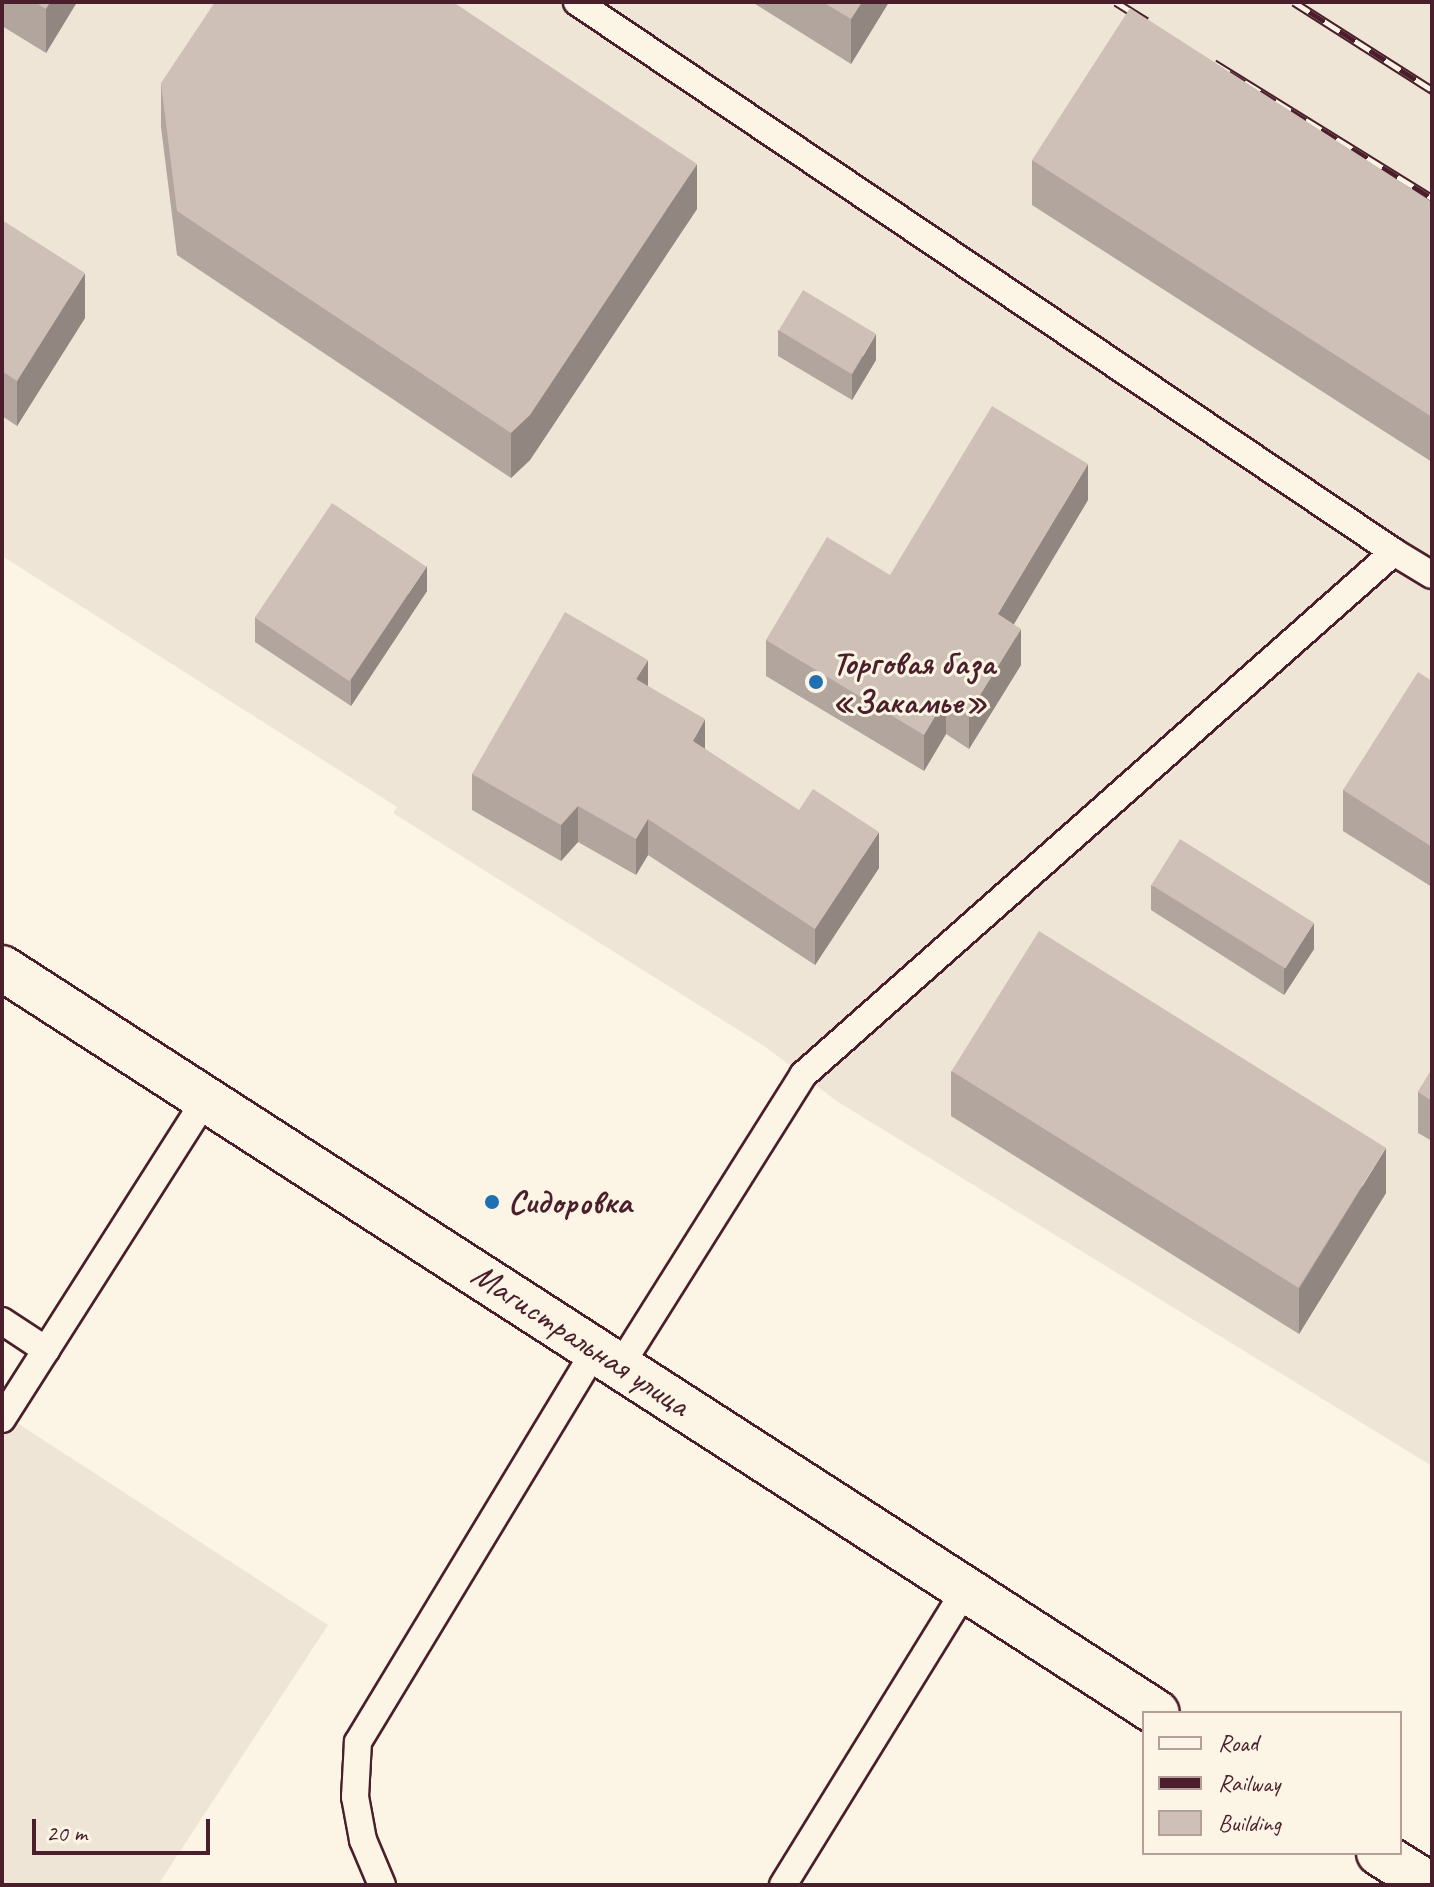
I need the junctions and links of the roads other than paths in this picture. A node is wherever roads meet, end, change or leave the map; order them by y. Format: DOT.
graph roads {
  1 [pos="577,2"];
  2 [pos="1394,552"];
  3 [pos="1432,575"];
  4 [pos="2,968"];
  5 [pos="207,1097"];
  6 [pos="2,1321"];
  7 [pos="46,1350"];
  8 [pos="608,1357"];
  9 [pos="2,1419"];
  10 [pos="966,1589"];
  11 [pos="1154,1711"];
  12 [pos="1382,1855"];
  13 [pos="382,1885"];
  14 [pos="783,1885"];
  15 [pos="1430,1885"];
  1 -- 2 [label="lane"];
  2 -- 3 [label="lane"];
  2 -- 8 [label="lane"];
  4 -- 5 [label="main road, Магистральная улица"];
  5 -- 7 [label="lane"];
  5 -- 8 [label="main road, Магистральная улица"];
  6 -- 7 [label="lane"];
  7 -- 9 [label="lane"];
  8 -- 10 [label="main road, Магистральная улица"];
  8 -- 13 [label="lane"];
  10 -- 11 [label="main road, Магистральная улица"];
  10 -- 14 [label="lane"];
  12 -- 15 [label="main road"];
}
